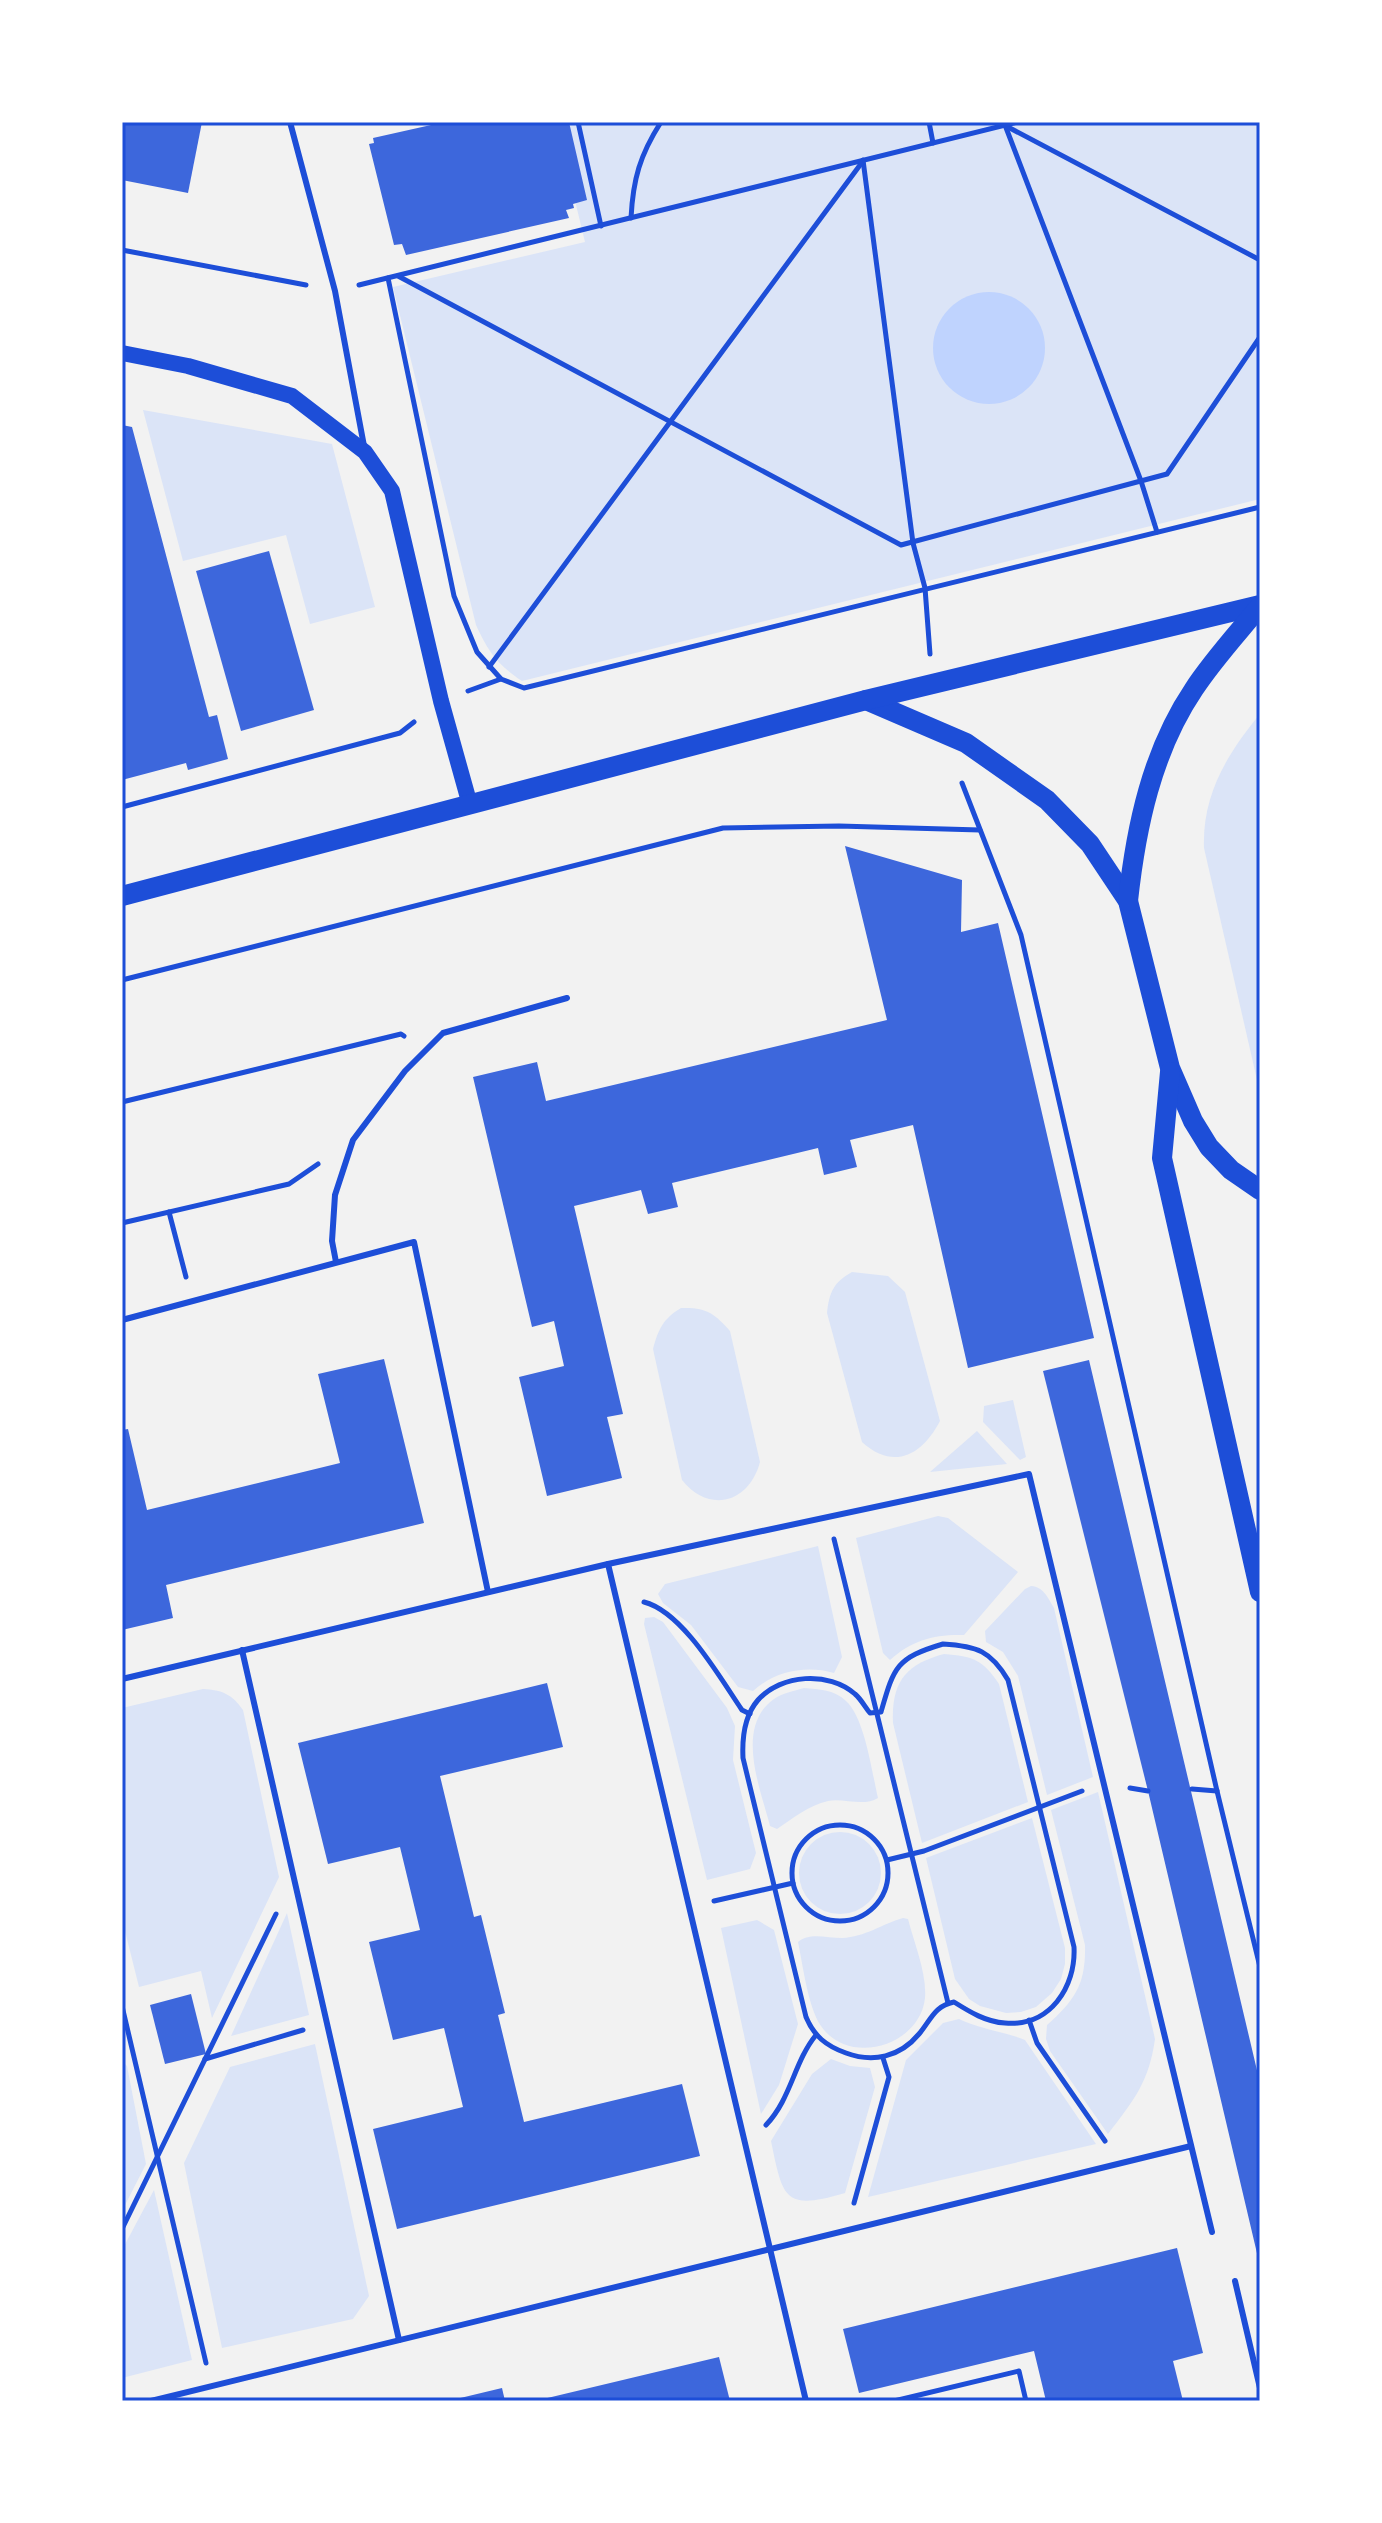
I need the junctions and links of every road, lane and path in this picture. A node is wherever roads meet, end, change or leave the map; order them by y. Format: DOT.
graph roads {
  1 [pos="290,122"];
  2 [pos="578,122"];
  3 [pos="661,122"];
  4 [pos="929,122"];
  5 [pos="1018,122"];
  6 [pos="1005,125"];
  7 [pos="933,143"];
  8 [pos="863,160"];
  9 [pos="631,219"];
  10 [pos="601,226"];
  11 [pos="122,250"];
  12 [pos="1260,260"];
  13 [pos="398,276"];
  14 [pos="388,278"];
  15 [pos="335,291"];
  16 [pos="1260,337"];
  17 [pos="122,353"];
  18 [pos="672,422"];
  19 [pos="365,452"];
  20 [pos="1141,481"];
  21 [pos="1260,507"];
  22 [pos="1157,532"];
  23 [pos="913,543"];
  24 [pos="925,588"];
  25 [pos="1260,606"];
  26 [pos="489,667"];
  27 [pos="501,679"];
  28 [pos="933,684"];
  29 [pos="866,700"];
  30 [pos="441,701"];
  31 [pos="943,734"];
  32 [pos="470,805"];
  33 [pos="122,807"];
  34 [pos="980,830"];
  35 [pos="122,896"];
  36 [pos="1128,901"];
  37 [pos="122,980"];
  38 [pos="567,998"];
  39 [pos="426,1049"];
  40 [pos="1170,1068"];
  41 [pos="122,1102"];
  42 [pos="353,1140"];
  43 [pos="1260,1190"];
  44 [pos="169,1212"];
  45 [pos="122,1223"];
  46 [pos="336,1262"];
  47 [pos="192,1301"];
  48 [pos="122,1320"];
  49 [pos="828,1515"];
  50 [pos="608,1564"];
  51 [pos="488,1592"];
  52 [pos="1260,1592"];
  53 [pos="616,1595"];
  54 [pos="242,1650"];
  55 [pos="122,1679"];
  56 [pos="750,1714"];
  57 [pos="876,1714"];
  58 [pos="1103,1783"];
  59 [pos="1192,1789"];
  60 [pos="1148,1791"];
  61 [pos="1217,1791"];
  62 [pos="1040,1807"];
  63 [pos="911,1854"];
  64 [pos="887,1860"];
  65 [pos="294,1877"];
  66 [pos="793,1883"];
  67 [pos="774,1887"];
  68 [pos="690,1907"];
  69 [pos="1260,1967"];
  70 [pos="948,2003"];
  71 [pos="122,2006"];
  72 [pos="1029,2020"];
  73 [pos="327,2022"];
  74 [pos="816,2035"];
  75 [pos="126,2038"];
  76 [pos="883,2058"];
  77 [pos="204,2059"];
  78 [pos="743,2134"];
  79 [pos="1191,2146"];
  80 [pos="157,2157"];
  81 [pos="1113,2164"];
  82 [pos="858,2227"];
  83 [pos="122,2229"];
  84 [pos="1212,2232"];
  85 [pos="771,2248"];
  86 [pos="1235,2281"];
  87 [pos="399,2340"];
  88 [pos="211,2386"];
  89 [pos="1260,2388"];
  90 [pos="151,2401"];
  91 [pos="806,2401"];
  92 [pos="894,2401"];
  93 [pos="1026,2401"];
  1 -- 15 [label="lane"];
  2 -- 10 [label="path"];
  3 -- 9 [label="path"];
  4 -- 7 [label="path"];
  5 -- 6 [label="path"];
  6 -- 7 [label="path"];
  6 -- 12 [label="path"];
  6 -- 20 [label="path"];
  7 -- 8 [label="path"];
  8 -- 9 [label="path"];
  8 -- 18 [label="path"];
  8 -- 23 [label="path"];
  9 -- 10 [label="path"];
  10 -- 13 [label="path"];
  11 -- 15 [label="path"];
  13 -- 14 [label="path"];
  13 -- 18 [label="path"];
  14 -- 15 [label="path"];
  14 -- 26 [label="path"];
  15 -- 19 [label="lane"];
  16 -- 20 [label="path"];
  17 -- 19 [label="main road"];
  18 -- 23 [label="path"];
  18 -- 26 [label="path"];
  19 -- 30 [label="main road"];
  20 -- 22 [label="path"];
  20 -- 23 [label="path"];
  21 -- 22 [label="path"];
  22 -- 24 [label="path"];
  23 -- 24 [label="path"];
  24 -- 27 [label="path"];
  24 -- 28 [label="path"];
  25 -- 28 [label="main road"];
  25 -- 36 [label="main road"];
  26 -- 27 [label="path"];
  27 -- 30 [label="path"];
  28 -- 29 [label="main road"];
  29 -- 31 [label="main road"];
  29 -- 32 [label="main road"];
  30 -- 32 [label="main road"];
  30 -- 33 [label="path"];
  31 -- 34 [label="path"];
  31 -- 36 [label="main road"];
  32 -- 35 [label="main road"];
  34 -- 37 [label="path"];
  34 -- 61 [label="path"];
  36 -- 40 [label="main road"];
  38 -- 39 [label="lane"];
  39 -- 41 [label="path"];
  39 -- 42 [label="lane"];
  40 -- 43 [label="main road"];
  40 -- 52 [label="main road"];
  42 -- 44 [label="path"];
  42 -- 46 [label="lane"];
  44 -- 45 [label="path"];
  44 -- 47 [label="path"];
  46 -- 47 [label="lane"];
  46 -- 51 [label="lane"];
  47 -- 48 [label="lane"];
  49 -- 50 [label="lane"];
  49 -- 57 [label="path"];
  49 -- 58 [label="lane"];
  50 -- 51 [label="lane"];
  50 -- 53 [label="lane"];
  51 -- 54 [label="lane"];
  53 -- 56 [label="path"];
  53 -- 68 [label="lane"];
  54 -- 55 [label="lane"];
  54 -- 65 [label="lane"];
  56 -- 57 [label="path"];
  56 -- 67 [label="path"];
  57 -- 62 [label="path"];
  57 -- 63 [label="path"];
  58 -- 60 [label="path"];
  58 -- 62 [label="path"];
  58 -- 79 [label="lane"];
  59 -- 61 [label="path"];
  61 -- 69 [label="path"];
  62 -- 63 [label="path"];
  62 -- 72 [label="path"];
  63 -- 64 [label="path"];
  63 -- 70 [label="path"];
  64 -- 66 [label="path"];
  64 -- 66 [label="path"];
  65 -- 73 [label="lane"];
  65 -- 77 [label="path"];
  66 -- 67 [label="path"];
  67 -- 68 [label="path"];
  67 -- 74 [label="path"];
  68 -- 78 [label="lane"];
  70 -- 72 [label="path"];
  70 -- 76 [label="path"];
  71 -- 75 [label="path"];
  72 -- 81 [label="path"];
  73 -- 77 [label="path"];
  73 -- 87 [label="lane"];
  74 -- 76 [label="path"];
  74 -- 78 [label="path"];
  75 -- 80 [label="path"];
  76 -- 82 [label="path"];
  77 -- 80 [label="path"];
  78 -- 85 [label="lane"];
  79 -- 81 [label="lane"];
  79 -- 84 [label="lane"];
  80 -- 83 [label="path"];
  80 -- 88 [label="path"];
  81 -- 82 [label="lane"];
  82 -- 85 [label="lane"];
  85 -- 87 [label="lane"];
  85 -- 91 [label="lane"];
  86 -- 89 [label="lane"];
  87 -- 88 [label="lane"];
  88 -- 90 [label="lane"];
  92 -- 93 [label="path"];
}
